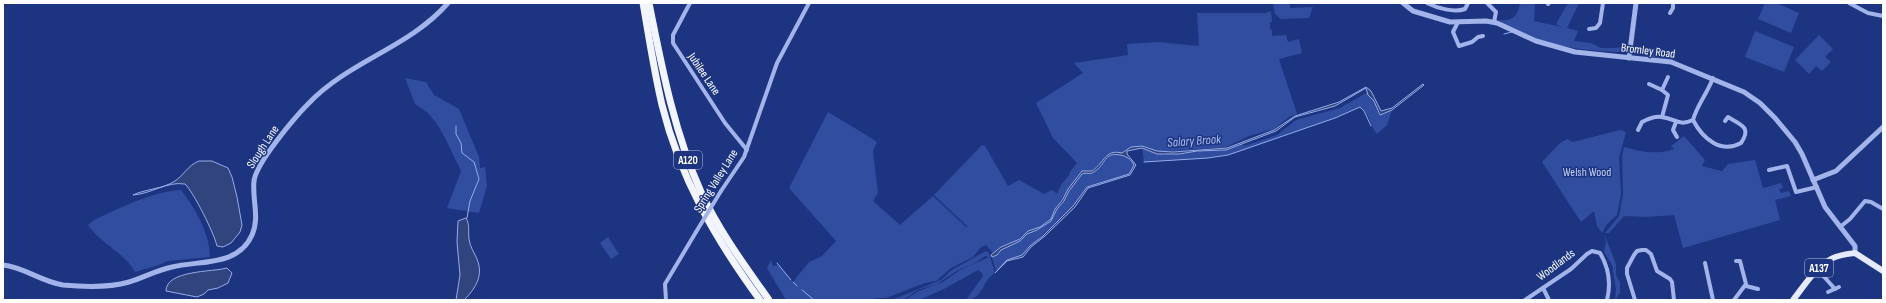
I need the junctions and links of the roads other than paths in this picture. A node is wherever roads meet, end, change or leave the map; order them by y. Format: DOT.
graph roads {
  1 [pos="448,3"];
  2 [pos="643,3"];
  3 [pos="649,3"];
  4 [pos="690,3"];
  5 [pos="809,3"];
  6 [pos="1404,3"];
  7 [pos="1427,3"];
  8 [pos="1468,3"];
  9 [pos="1488,3"];
  10 [pos="1603,3"];
  11 [pos="1636,3"];
  12 [pos="1673,3"];
  13 [pos="1849,3"];
  14 [pos="1670,13"];
  15 [pos="1883,16"];
  16 [pos="1458,22"];
  17 [pos="1494,22"];
  18 [pos="1589,29"];
  19 [pos="1483,36"];
  20 [pos="1629,58"];
  21 [pos="1668,76"];
  22 [pos="1713,78"];
  23 [pos="1649,84"];
  24 [pos="1662,90"];
  25 [pos="1662,117"];
  26 [pos="1728,117"];
  27 [pos="1693,120"];
  28 [pos="1676,122"];
  29 [pos="1883,127"];
  30 [pos="1638,130"];
  31 [pos="1677,137"];
  32 [pos="747,150"];
  33 [pos="1769,170"];
  34 [pos="1813,180"];
  35 [pos="1816,187"];
  36 [pos="1883,209"];
  37 [pos="1840,227"];
  38 [pos="1855,253"];
  39 [pos="1739,260"];
  40 [pos="1705,263"];
  41 [pos="3,265"];
  42 [pos="1818,270"];
  43 [pos="1883,271"];
  44 [pos="1746,286"];
  45 [pos="1543,288"];
  46 [pos="1758,289"];
  47 [pos="1828,292"];
  48 [pos="666,300"];
  49 [pos="760,300"];
  50 [pos="769,300"];
  51 [pos="1525,300"];
  52 [pos="1550,300"];
  53 [pos="1607,300"];
  54 [pos="1635,300"];
  55 [pos="1674,300"];
  56 [pos="1713,300"];
  57 [pos="1734,300"];
  58 [pos="1794,300"];
  1 -- 41 [label="street, Slough Lane"];
  2 -- 49 [label="highway, A120"];
  3 -- 50 [label="highway, A120"];
  4 -- 32 [label="street, Jubilee Lane"];
  5 -- 32 [label="street, Spring Valley Lane"];
  6 -- 16 [label="street, Bromley Road"];
  7 -- 8 [label="street"];
  9 -- 17 [label="street"];
  10 -- 18 [label="street"];
  11 -- 20 [label="street"];
  12 -- 14 [label="street"];
  13 -- 15 [label="street"];
  16 -- 17 [label="street, Bromley Road"];
  16 -- 19 [label="street"];
  17 -- 20 [label="street, Bromley Road"];
  20 -- 22 [label="street, Bromley Road"];
  21 -- 24 [label="street"];
  22 -- 27 [label="street"];
  22 -- 34 [label="street, Bromley Road"];
  23 -- 24 [label="street"];
  24 -- 25 [label="street"];
  25 -- 28 [label="street"];
  25 -- 30 [label="street"];
  26 -- 27 [label="street"];
  27 -- 28 [label="street"];
  28 -- 31 [label="street"];
  29 -- 34 [label="street"];
  32 -- 48 [label="street, Spring Valley Lane, bridge"];
  33 -- 35 [label="street"];
  34 -- 35 [label="street, Bromley Road"];
  35 -- 37 [label="street, Bromley Road"];
  36 -- 37 [label="street"];
  37 -- 38 [label="street, Bromley Road"];
  38 -- 42 [label="main road, A137"];
  38 -- 43 [label="main road"];
  39 -- 44 [label="street"];
  40 -- 56 [label="street"];
  42 -- 47 [label="street"];
  42 -- 58 [label="main road, A137"];
  44 -- 46 [label="street"];
  44 -- 57 [label="street"];
  45 -- 51 [label="street, Woodlands"];
  45 -- 52 [label="street"];
  45 -- 53 [label="street, Woodlands"];
  54 -- 55 [label="street"];
}
